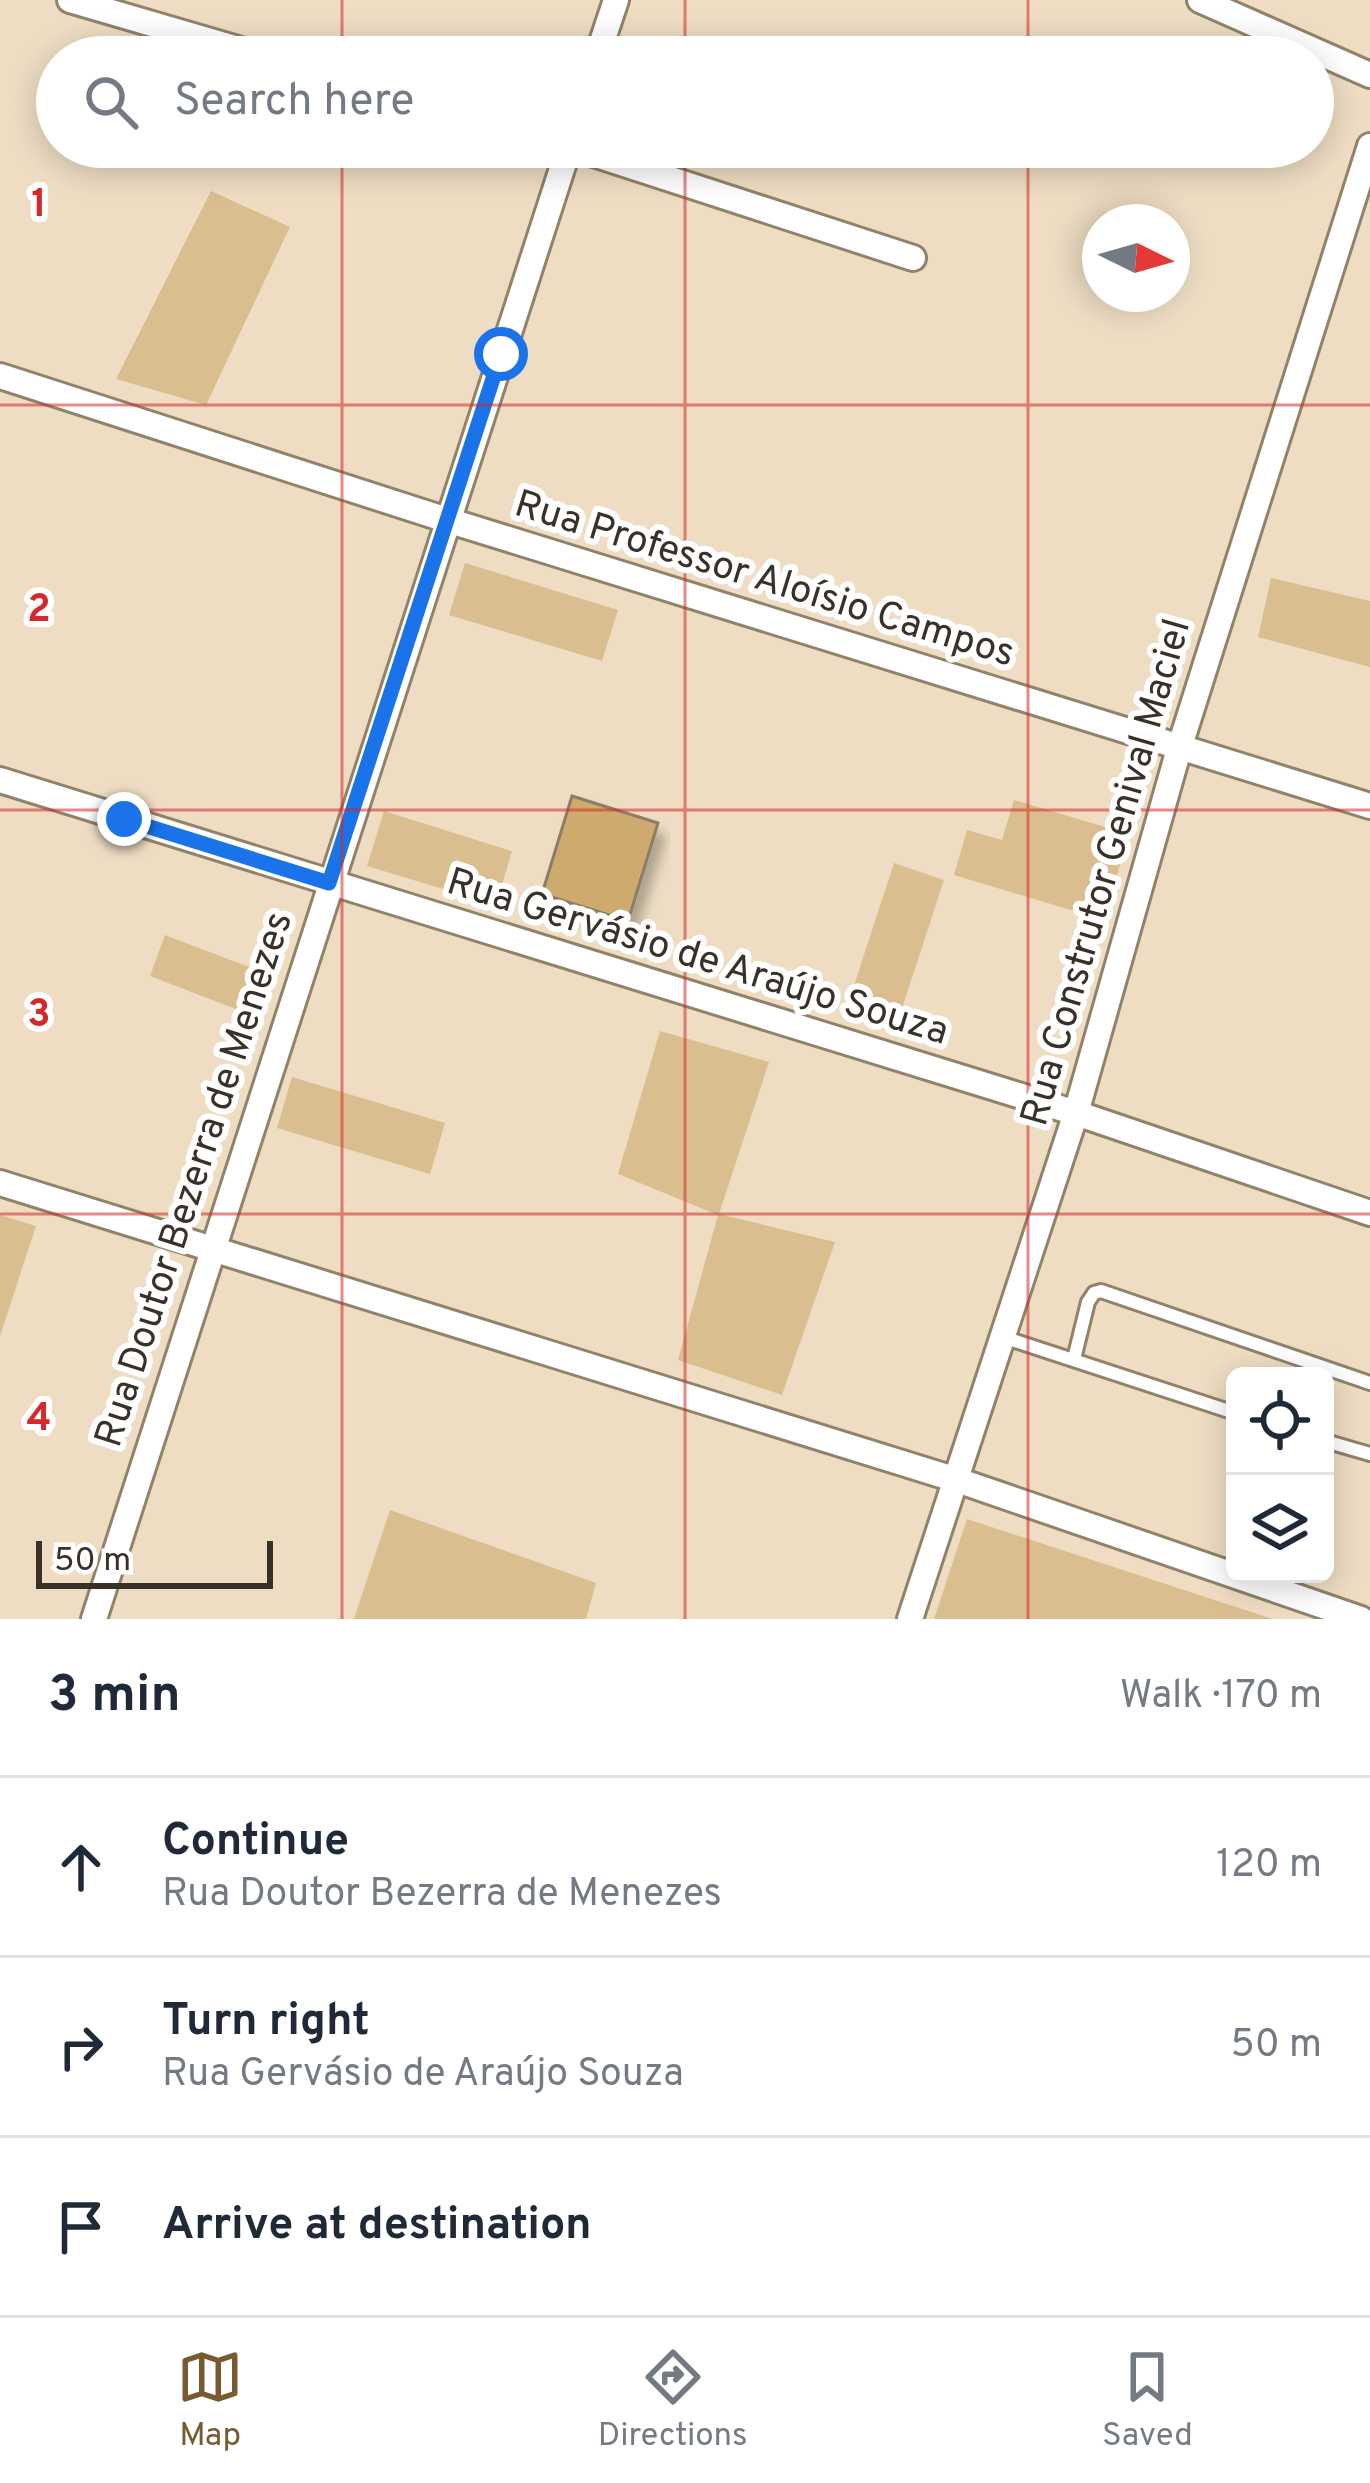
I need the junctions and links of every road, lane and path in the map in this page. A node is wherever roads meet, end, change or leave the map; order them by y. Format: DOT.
graph roads {
  1 [pos="70,0"];
  2 [pos="616,0"];
  3 [pos="1200,0"];
  4 [pos="193,36"];
  5 [pos="604,36"];
  6 [pos="1282,36"];
  7 [pos="1334,59"];
  8 [pos="1370,75"];
  9 [pos="1370,146"];
  10 [pos="563,168"];
  11 [pos="635,168"];
  12 [pos="913,258"];
  13 [pos="0,376"];
  14 [pos="447,520"];
  15 [pos="1179,749"];
  16 [pos="0,780"];
  17 [pos="1370,806"];
  18 [pos="329,883"];
  19 [pos="1076,1113"];
  20 [pos="0,1183"];
  21 [pos="1370,1213"];
  22 [pos="210,1249"];
  23 [pos="1003,1337"];
  24 [pos="1074,1359"];
  25 [pos="1370,1383"];
  26 [pos="1226,1410"];
  27 [pos="1334,1444"];
  28 [pos="1370,1454"];
  29 [pos="957,1480"];
  30 [pos="94,1619"];
  31 [pos="910,1619"];
  32 [pos="1361,1619"];
  1 -- 4 [label="street"];
  2 -- 5 [label="street"];
  3 -- 6 [label="street"];
  7 -- 8 [label="street"];
  9 -- 15 [label="street, Rua Construtor Genival Maciel"];
  10 -- 14 [label="street, Rua Doutor Bezerra de Menezes"];
  11 -- 12 [label="street"];
  13 -- 14 [label="street, Rua Professor Aloísio Campos"];
  14 -- 15 [label="street, Rua Professor Aloísio Campos"];
  14 -- 18 [label="street, Rua Doutor Bezerra de Menezes"];
  15 -- 17 [label="street, Rua Professor Aloísio Campos"];
  15 -- 19 [label="street, Rua Construtor Genival Maciel"];
  16 -- 18 [label="street, Rua Gervásio de Araújo Souza"];
  18 -- 19 [label="street, Rua Gervásio de Araújo Souza"];
  18 -- 22 [label="street, Rua Doutor Bezerra de Menezes"];
  19 -- 21 [label="street, Rua Gervásio de Araújo Souza"];
  19 -- 23 [label="street, Rua Construtor Genival Maciel"];
  20 -- 22 [label="street"];
  22 -- 29 [label="street"];
  22 -- 30 [label="street, Rua Doutor Bezerra de Menezes"];
  23 -- 24 [label="lane"];
  23 -- 29 [label="street, Rua Construtor Genival Maciel"];
  24 -- 25 [label="lane"];
  24 -- 26 [label="lane"];
  27 -- 28 [label="lane"];
  29 -- 31 [label="street, Rua Construtor Genival Maciel"];
  29 -- 32 [label="street"];
}
